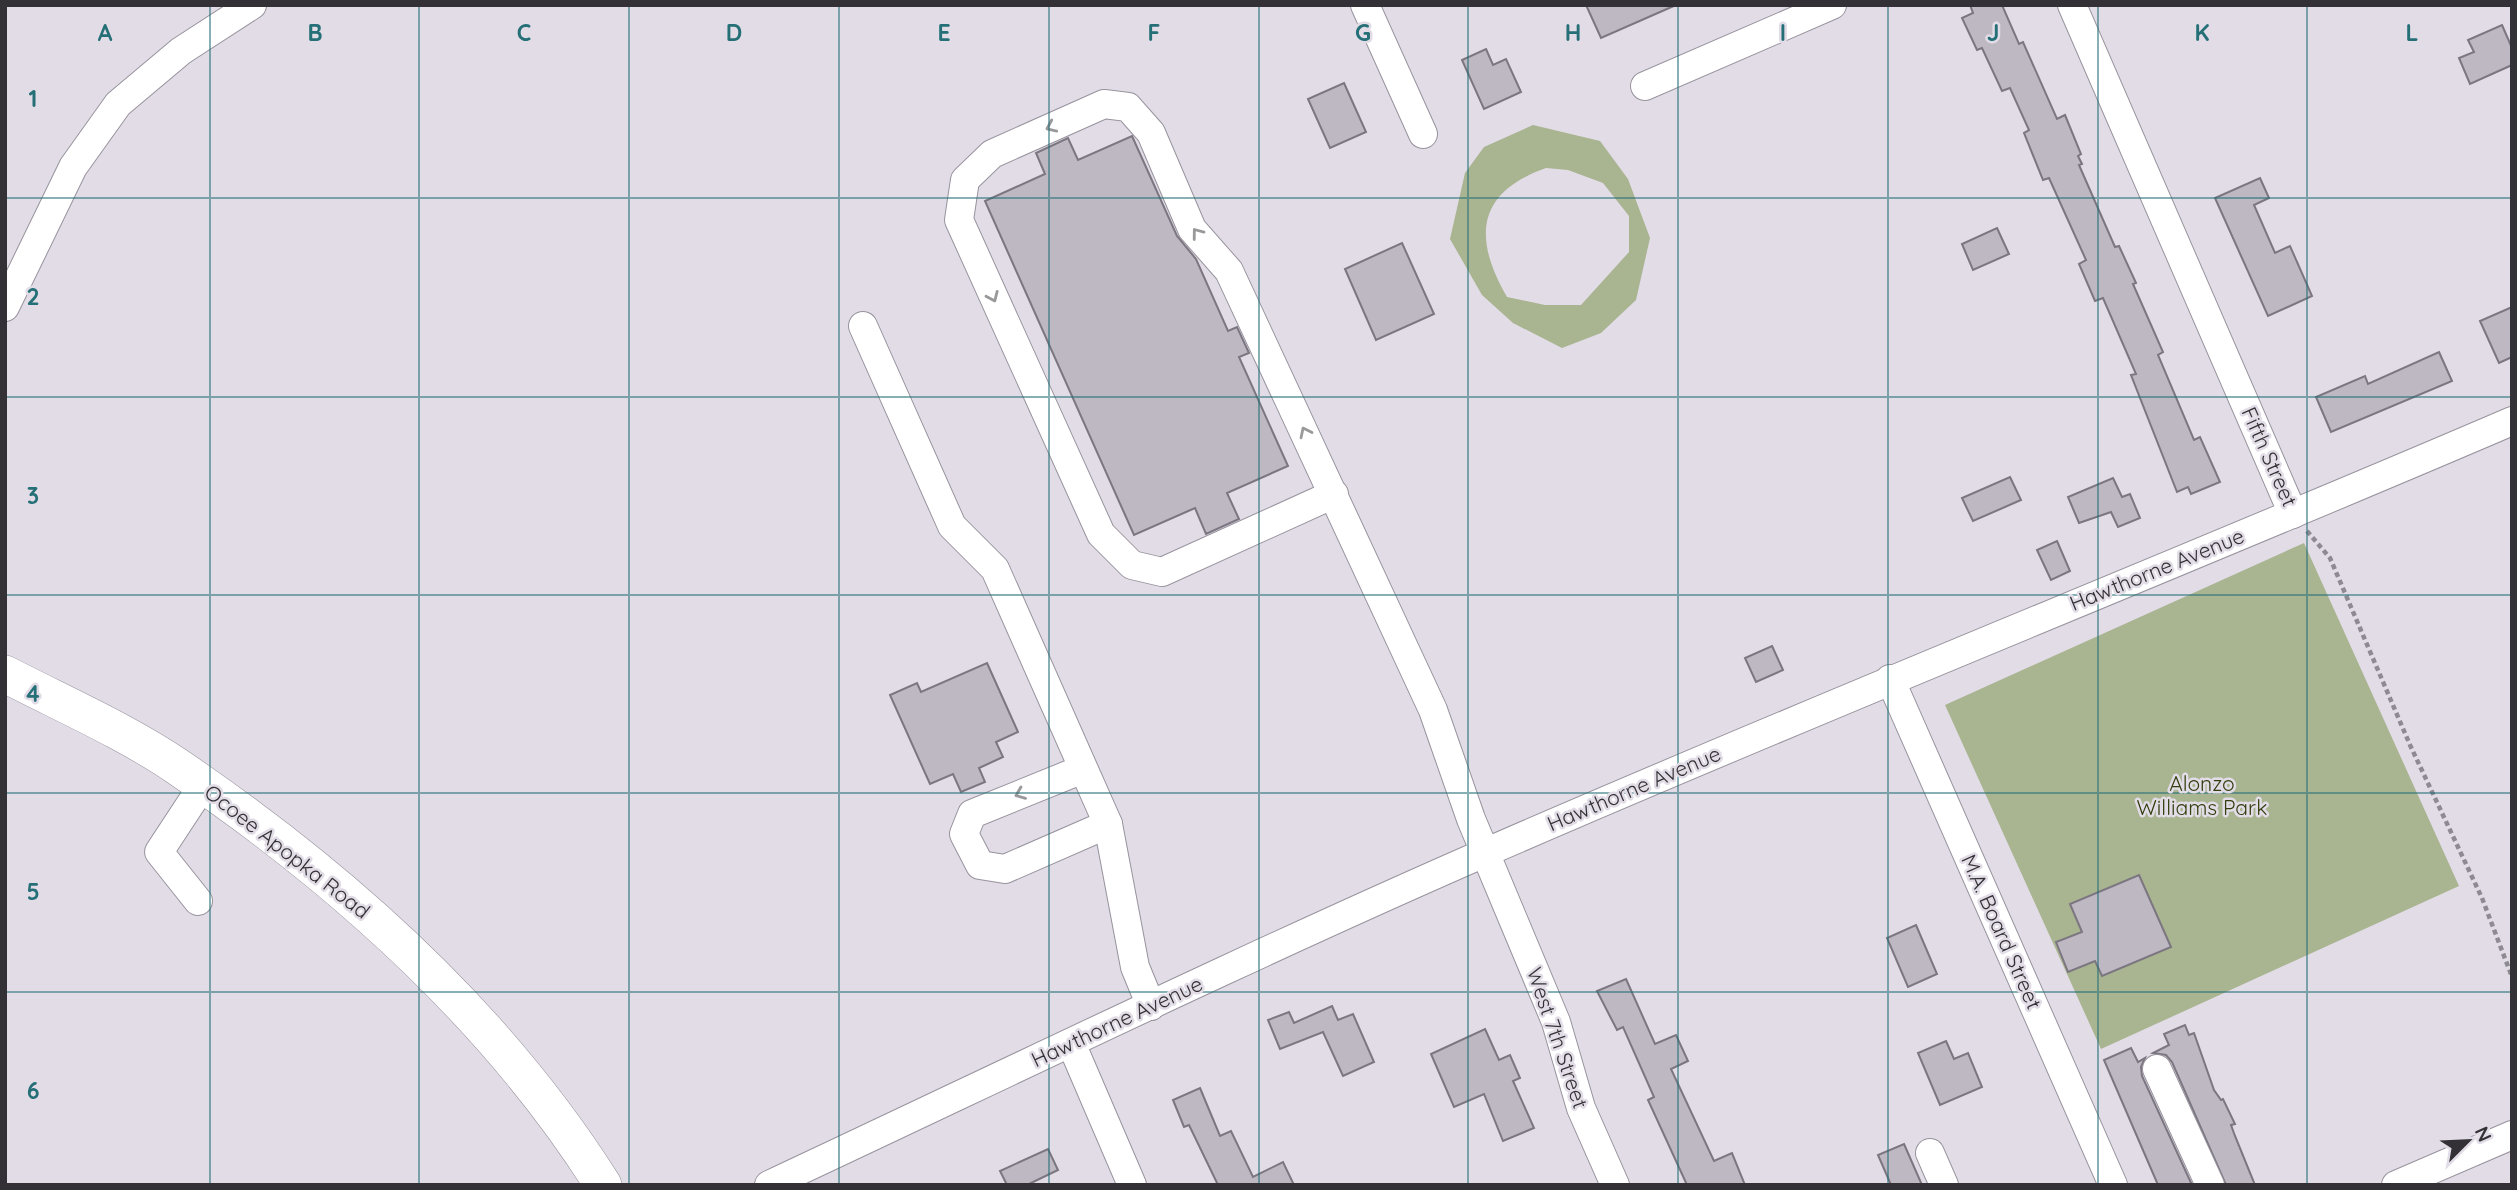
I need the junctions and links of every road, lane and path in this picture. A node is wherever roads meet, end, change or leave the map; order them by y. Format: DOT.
graph roads {
  1 [pos="252,5"];
  2 [pos="1365,5"];
  3 [pos="1832,5"];
  4 [pos="2072,5"];
  5 [pos="1645,86"];
  6 [pos="1423,134"];
  7 [pos="8,291"];
  8 [pos="863,326"];
  9 [pos="2512,421"];
  10 [pos="1334,494"];
  11 [pos="2294,514"];
  12 [pos="5,674"];
  13 [pos="1890,679"];
  14 [pos="1083,769"];
  15 [pos="202,785"];
  16 [pos="1108,824"];
  17 [pos="1484,853"];
  18 [pos="198,901"];
  19 [pos="2512,978"];
  20 [pos="1151,1006"];
  21 [pos="1071,1043"];
  22 [pos="2157,1069"];
  23 [pos="2512,1135"];
  24 [pos="1930,1153"];
  25 [pos="603,1185"];
  26 [pos="769,1185"];
  27 [pos="1132,1185"];
  28 [pos="1615,1185"];
  29 [pos="1944,1185"];
  30 [pos="2113,1185"];
  31 [pos="2210,1185"];
  32 [pos="2396,1185"];
  1 -- 7 [label="street"];
  2 -- 6 [label="street"];
  3 -- 5 [label="street"];
  4 -- 11 [label="street, Fifth Street"];
  8 -- 14 [label="street"];
  9 -- 11 [label="street, Hawthorne Avenue"];
  10 -- 10 [label="street, West 7th Street, one-way"];
  10 -- 17 [label="street, West 7th Street"];
  11 -- 13 [label="street, Hawthorne Avenue"];
  11 -- 19 [label="path, Fifth Street"];
  12 -- 15 [label="main road, Ocoee Apopka Road"];
  13 -- 17 [label="street, Hawthorne Avenue"];
  13 -- 30 [label="street, M.A. Board Street"];
  14 -- 16 [label="street"];
  14 -- 16 [label="street, one-way"];
  15 -- 18 [label="street"];
  15 -- 25 [label="main road, Ocoee Apopka Road"];
  16 -- 20 [label="street"];
  17 -- 20 [label="street, Hawthorne Avenue"];
  17 -- 28 [label="street, West 7th Street"];
  20 -- 21 [label="street, Hawthorne Avenue"];
  21 -- 26 [label="street, Hawthorne Avenue"];
  21 -- 27 [label="street"];
  22 -- 31 [label="street"];
  23 -- 32 [label="street"];
  24 -- 29 [label="street"];
}
